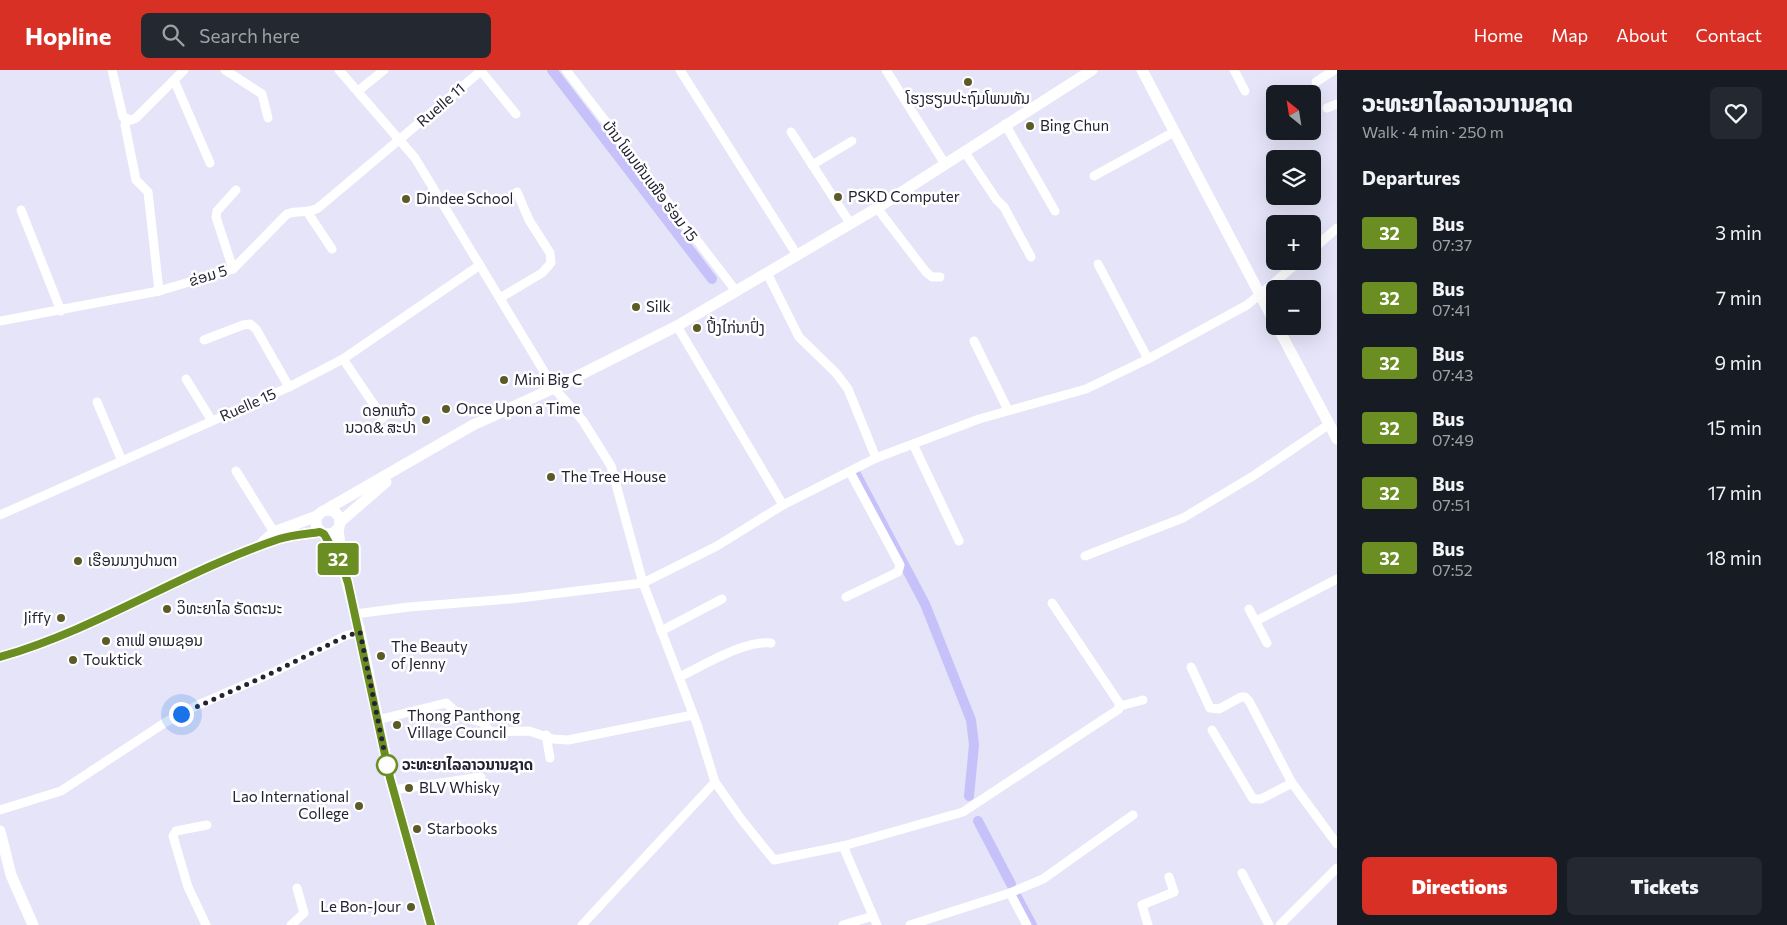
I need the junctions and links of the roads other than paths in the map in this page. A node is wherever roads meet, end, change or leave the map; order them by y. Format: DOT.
graph roads {
  1 [pos="112,70"];
  2 [pos="184,70"];
  3 [pos="225,70"];
  4 [pos="339,70"];
  5 [pos="384,70"];
  6 [pos="481,70"];
  7 [pos="566,70"];
  8 [pos="680,70"];
  9 [pos="886,70"];
  10 [pos="1092,70"];
  11 [pos="1142,70"];
  12 [pos="1234,70"];
  13 [pos="1334,70"];
  14 [pos="174,80"];
  15 [pos="1316,82"];
  16 [pos="1245,90"];
  17 [pos="358,91"];
  18 [pos="1337,104"];
  19 [pos="1327,108"];
  20 [pos="516,114"];
  21 [pos="268,118"];
  22 [pos="126,120"];
  23 [pos="1006,124"];
  24 [pos="791,132"];
  25 [pos="1174,132"];
  26 [pos="401,139"];
  27 [pos="852,140"];
  28 [pos="964,151"];
  29 [pos="210,163"];
  30 [pos="946,164"];
  31 [pos="812,165"];
  32 [pos="1094,176"];
  33 [pos="236,190"];
  34 [pos="517,192"];
  35 [pos="877,208"];
  36 [pos="22,210"];
  37 [pos="1055,211"];
  38 [pos="308,214"];
  39 [pos="850,223"];
  40 [pos="1337,228"];
  41 [pos="1321,242"];
  42 [pos="332,249"];
  43 [pos="797,255"];
  44 [pos="1031,257"];
  45 [pos="1098,264"];
  46 [pos="480,265"];
  47 [pos="233,269"];
  48 [pos="1289,270"];
  49 [pos="767,274"];
  50 [pos="940,278"];
  51 [pos="159,291"];
  52 [pos="736,291"];
  53 [pos="1260,295"];
  54 [pos="500,298"];
  55 [pos="1266,306"];
  56 [pos="61,311"];
  57 [pos="0,321"];
  58 [pos="676,326"];
  59 [pos="1282,335"];
  60 [pos="204,340"];
  61 [pos="974,341"];
  62 [pos="343,359"];
  63 [pos="1148,360"];
  64 [pos="186,379"];
  65 [pos="289,387"];
  66 [pos="554,388"];
  67 [pos="97,402"];
  68 [pos="1008,410"];
  69 [pos="383,418"];
  70 [pos="212,421"];
  71 [pos="1328,425"];
  72 [pos="1337,439"];
  73 [pos="913,444"];
  74 [pos="876,458"];
  75 [pos="122,461"];
  76 [pos="413,461"];
  77 [pos="236,471"];
  78 [pos="850,472"];
  79 [pos="783,505"];
  80 [pos="327,509"];
  81 [pos="0,515"];
  82 [pos="316,516"];
  83 [pos="339,526"];
  84 [pos="274,532"];
  85 [pos="322,532"];
  86 [pos="959,541"];
  87 [pos="256,548"];
  88 [pos="1086,556"];
  89 [pos="343,567"];
  90 [pos="1337,579"];
  91 [pos="643,583"];
  92 [pos="846,597"];
  93 [pos="722,599"];
  94 [pos="1052,603"];
  95 [pos="1250,609"];
  96 [pos="356,614"];
  97 [pos="1256,620"];
  98 [pos="661,631"];
  99 [pos="360,632"];
  100 [pos="771,643"];
  101 [pos="1266,643"];
  102 [pos="0,657"];
  103 [pos="1191,667"];
  104 [pos="679,678"];
  105 [pos="1143,700"];
  106 [pos="1120,706"];
  107 [pos="693,715"];
  108 [pos="377,720"];
  109 [pos="1212,730"];
  110 [pos="546,735"];
  111 [pos="550,758"];
  112 [pos="481,777"];
  113 [pos="715,782"];
  114 [pos="1292,783"];
  115 [pos="393,790"];
  116 [pos="0,810"];
  117 [pos="1133,816"];
  118 [pos="206,825"];
  119 [pos="0,831"];
  120 [pos="1337,844"];
  121 [pos="842,846"];
  122 [pos="1337,868"];
  123 [pos="1242,872"];
  124 [pos="1169,877"];
  125 [pos="297,888"];
  126 [pos="1010,893"];
  127 [pos="873,916"];
  128 [pos="33,925"];
  129 [pos="206,925"];
  130 [pos="291,925"];
  131 [pos="431,925"];
  132 [pos="582,925"];
  133 [pos="843,925"];
  134 [pos="877,925"];
  135 [pos="910,925"];
  136 [pos="1027,925"];
  137 [pos="1148,925"];
  138 [pos="1269,925"];
  139 [pos="1280,925"];
  1 -- 22 [label="street"];
  2 -- 14 [label="street"];
  3 -- 21 [label="street"];
  4 -- 17 [label="street"];
  5 -- 17 [label="street"];
  6 -- 20 [label="street"];
  6 -- 26 [label="street, Ruelle 11"];
  7 -- 52 [label="street, ບ້ານ ໂພນທັນເໜືອ ຮ່ອມ 15"];
  8 -- 43 [label="street"];
  9 -- 30 [label="street"];
  10 -- 23 [label="street"];
  11 -- 25 [label="street"];
  12 -- 16 [label="street"];
  13 -- 15 [label="street"];
  14 -- 22 [label="street"];
  14 -- 29 [label="street"];
  17 -- 26 [label="street"];
  18 -- 19 [label="street"];
  22 -- 51 [label="street"];
  23 -- 28 [label="street"];
  23 -- 37 [label="street"];
  24 -- 31 [label="street"];
  25 -- 32 [label="street"];
  25 -- 53 [label="street"];
  26 -- 38 [label="street"];
  26 -- 46 [label="street"];
  27 -- 31 [label="street"];
  28 -- 30 [label="street"];
  28 -- 44 [label="street"];
  30 -- 35 [label="street"];
  31 -- 39 [label="street"];
  33 -- 47 [label="street"];
  34 -- 54 [label="street"];
  35 -- 39 [label="street"];
  35 -- 50 [label="street"];
  36 -- 56 [label="street"];
  38 -- 42 [label="street"];
  38 -- 47 [label="street, ຂ່ອມ 5"];
  39 -- 43 [label="street"];
  40 -- 41 [label="street"];
  43 -- 49 [label="street"];
  45 -- 63 [label="street"];
  46 -- 54 [label="street"];
  46 -- 62 [label="street, Ruelle 15"];
  47 -- 51 [label="street, ຂ່ອມ 5"];
  48 -- 53 [label="street"];
  49 -- 52 [label="street"];
  49 -- 74 [label="street"];
  51 -- 56 [label="street, ຂ່ອມ 5"];
  52 -- 58 [label="street"];
  53 -- 55 [label="street"];
  53 -- 63 [label="street"];
  54 -- 66 [label="street"];
  56 -- 57 [label="street, ຂ່ອມ 5"];
  58 -- 66 [label="street"];
  58 -- 79 [label="street"];
  59 -- 71 [label="street"];
  60 -- 65 [label="street"];
  61 -- 68 [label="street"];
  62 -- 65 [label="street, Ruelle 15"];
  62 -- 69 [label="street"];
  63 -- 68 [label="street"];
  64 -- 70 [label="street"];
  65 -- 70 [label="street, Ruelle 15"];
  66 -- 76 [label="street"];
  66 -- 91 [label="street"];
  67 -- 75 [label="street"];
  68 -- 73 [label="street"];
  70 -- 75 [label="street, Ruelle 15"];
  71 -- 72 [label="street"];
  71 -- 88 [label="street"];
  73 -- 74 [label="street"];
  73 -- 86 [label="street"];
  74 -- 78 [label="street"];
  75 -- 81 [label="street, Ruelle 15"];
  76 -- 80 [label="street"];
  76 -- 83 [label="street"];
  77 -- 84 [label="street"];
  78 -- 79 [label="street"];
  78 -- 92 [label="street"];
  79 -- 91 [label="street"];
  80 -- 82 [label="street"];
  80 -- 83 [label="street"];
  82 -- 84 [label="street"];
  82 -- 85 [label="street"];
  83 -- 85 [label="street"];
  83 -- 89 [label="street"];
  84 -- 87 [label="street"];
  85 -- 87 [label="street"];
  85 -- 89 [label="street"];
  87 -- 102 [label="street"];
  89 -- 96 [label="street"];
  90 -- 97 [label="street"];
  91 -- 96 [label="street"];
  91 -- 98 [label="street"];
  93 -- 98 [label="street"];
  94 -- 106 [label="street"];
  95 -- 97 [label="street"];
  96 -- 99 [label="street"];
  97 -- 101 [label="street"];
  98 -- 104 [label="street"];
  99 -- 108 [label="street"];
  99 -- 116 [label="street"];
  100 -- 104 [label="street"];
  103 -- 114 [label="street"];
  104 -- 107 [label="street"];
  105 -- 106 [label="street"];
  106 -- 121 [label="street"];
  107 -- 110 [label="street"];
  107 -- 113 [label="street"];
  108 -- 110 [label="street"];
  108 -- 115 [label="street"];
  109 -- 114 [label="street"];
  110 -- 111 [label="street"];
  112 -- 115 [label="street"];
  113 -- 121 [label="street"];
  113 -- 132 [label="street"];
  114 -- 120 [label="street"];
  115 -- 131 [label="street"];
  117 -- 126 [label="street"];
  118 -- 129 [label="street"];
  119 -- 128 [label="street"];
  121 -- 127 [label="street"];
  122 -- 139 [label="street"];
  123 -- 138 [label="street"];
  124 -- 137 [label="street"];
  125 -- 130 [label="street"];
  126 -- 135 [label="street"];
  126 -- 136 [label="street"];
  127 -- 133 [label="street"];
  127 -- 134 [label="street"];
}
